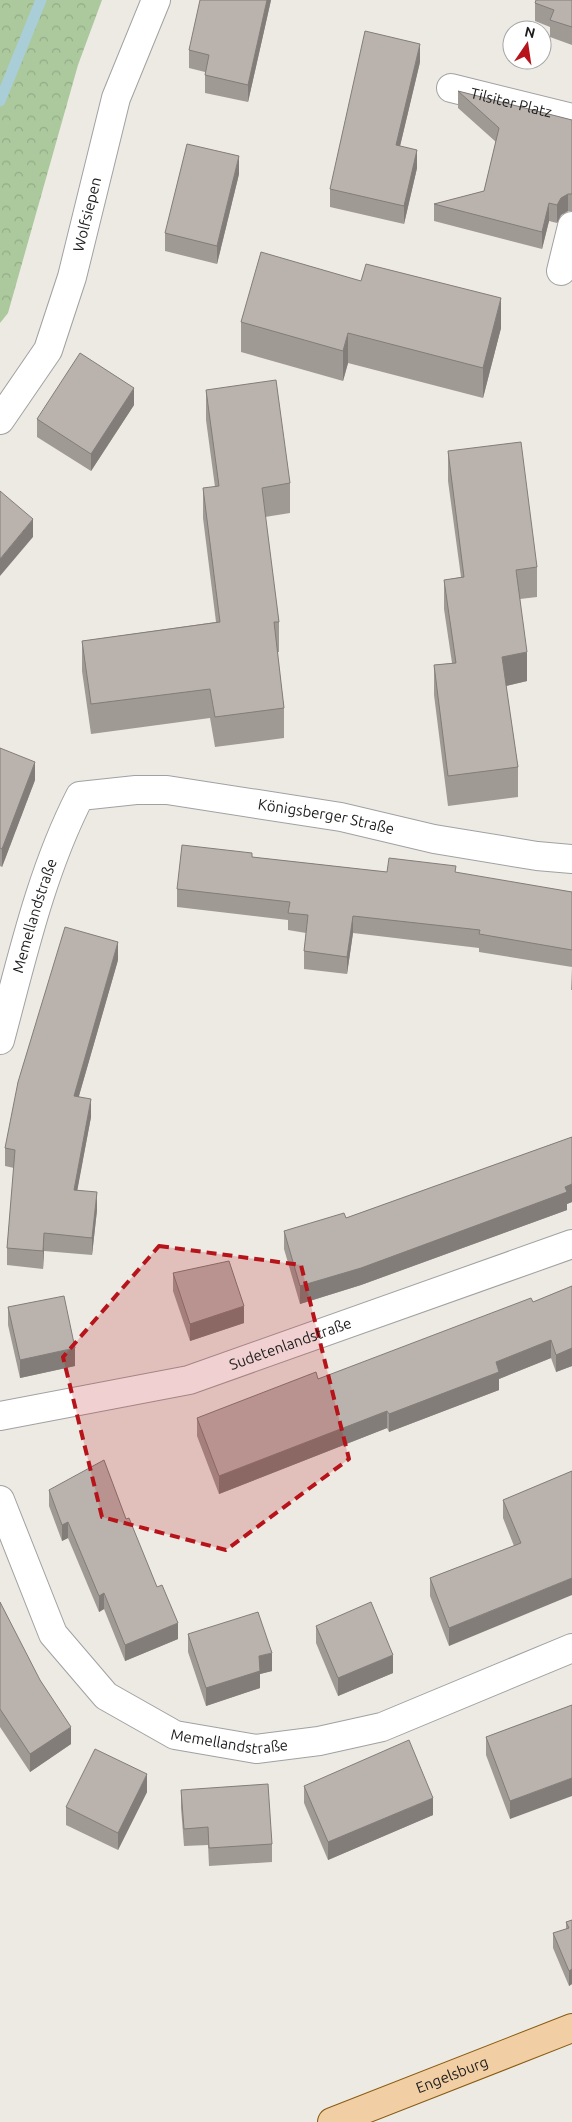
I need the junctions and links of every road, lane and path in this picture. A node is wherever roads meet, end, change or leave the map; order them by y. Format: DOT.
graph roads {
  1 [pos="156,0"];
  2 [pos="451,88"];
  3 [pos="572,118"];
  4 [pos="572,226"];
  5 [pos="561,271"];
  6 [pos="0,420"];
  7 [pos="80,796"];
  8 [pos="572,859"];
  9 [pos="0,1040"];
  10 [pos="572,1244"];
  11 [pos="0,1416"];
  12 [pos="0,1500"];
  13 [pos="572,1648"];
  14 [pos="572,2028"];
  15 [pos="332,2122"];
  1 -- 6 [label="street, Wolfsiepen"];
  2 -- 3 [label="street, Tilsiter Platz"];
  4 -- 5 [label="street"];
  7 -- 8 [label="street, Königsberger Straße"];
  7 -- 9 [label="street, Memellandstraße"];
  10 -- 11 [label="street, Sudetenlandstraße"];
  12 -- 13 [label="street, Memellandstraße"];
  14 -- 15 [label="main road, Engelsburg"];
}
